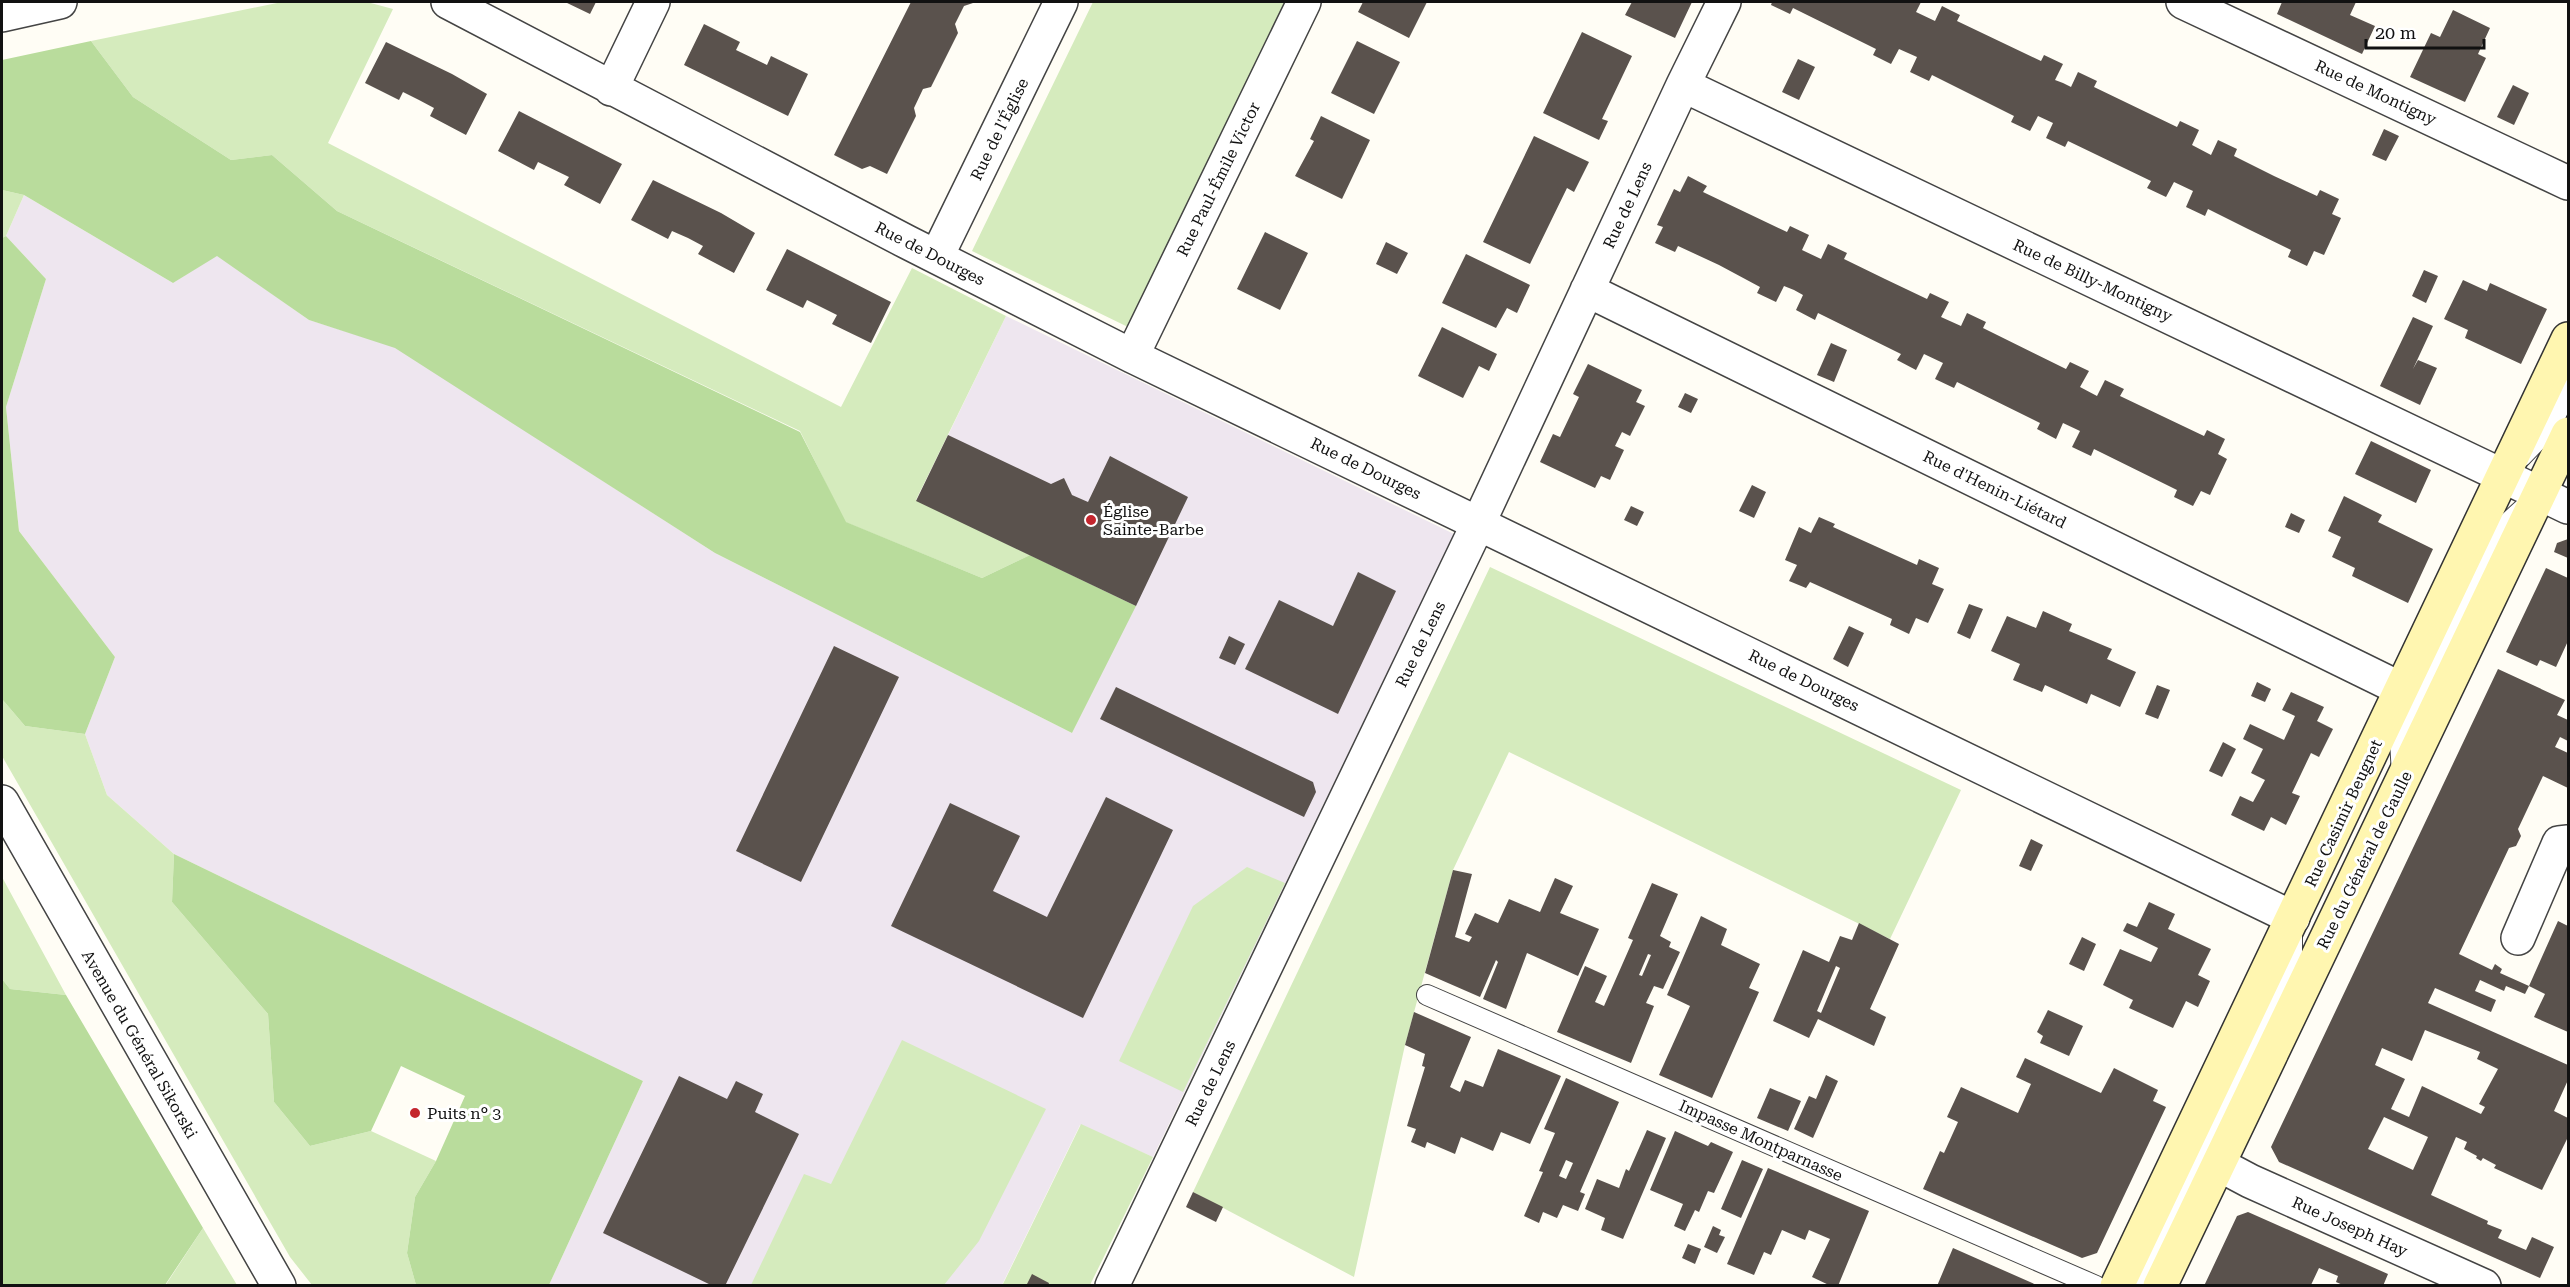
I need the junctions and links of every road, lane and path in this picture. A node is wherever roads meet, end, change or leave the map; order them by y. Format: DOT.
graph roads {
  1 [pos="60,2"];
  2 [pos="448,2"];
  3 [pos="653,2"];
  4 [pos="1061,2"];
  5 [pos="1304,2"];
  6 [pos="1724,2"];
  7 [pos="2183,2"];
  8 [pos="2,15"];
  9 [pos="1683,85"];
  10 [pos="611,89"];
  11 [pos="2568,183"];
  12 [pos="937,256"];
  13 [pos="1587,290"];
  14 [pos="2568,339"];
  15 [pos="1132,356"];
  16 [pos="2568,389"];
  17 [pos="2568,434"];
  18 [pos="2503,477"];
  19 [pos="2554,500"];
  20 [pos="1479,522"];
  21 [pos="2401,689"];
  22 [pos="2,802"];
  23 [pos="2568,842"];
  24 [pos="2293,918"];
  25 [pos="2518,938"];
  26 [pos="1427,994"];
  27 [pos="2218,1164"];
  28 [pos="279,1286"];
  29 [pos="1112,1286"];
  30 [pos="2096,1286"];
  31 [pos="2116,1286"];
  32 [pos="2139,1286"];
  33 [pos="2160,1286"];
  34 [pos="2484,1286"];
  1 -- 8 [label="street"];
  2 -- 10 [label="street, Rue de Dourges"];
  3 -- 10 [label="street"];
  4 -- 12 [label="street, Rue de l'Église"];
  5 -- 15 [label="street, Rue Paul-Émile Victor"];
  6 -- 9 [label="street, Rue de Lens"];
  7 -- 11 [label="street, Rue de Montigny"];
  9 -- 13 [label="street, Rue de Lens"];
  9 -- 18 [label="street, Rue de Billy-Montigny"];
  10 -- 12 [label="street, Rue de Dourges"];
  12 -- 15 [label="street, Rue de Dourges"];
  13 -- 20 [label="street, Rue de Lens"];
  13 -- 21 [label="street, Rue d'Henin-Liétard"];
  14 -- 18 [label="main road, Rue Casimir Beugnet"];
  15 -- 20 [label="street, Rue de Dourges"];
  16 -- 18 [label="lane"];
  17 -- 19 [label="main road, Rue du Général de Gaulle"];
  18 -- 19 [label="street, Rue de Billy-Montigny"];
  18 -- 21 [label="main road, Rue Casimir Beugnet"];
  19 -- 27 [label="main road, Rue du Général de Gaulle"];
  20 -- 24 [label="street, Rue de Dourges"];
  20 -- 29 [label="street, Rue de Lens"];
  21 -- 24 [label="main road, Rue Casimir Beugnet"];
  22 -- 28 [label="street, Avenue du Général Sikorski"];
  23 -- 25 [label="street"];
  24 -- 31 [label="main road, Rue Casimir Beugnet"];
  24 -- 32 [label="lane"];
  26 -- 30 [label="lane, Impasse Montparnasse"];
  27 -- 33 [label="main road, Rue du Général de Gaulle"];
  27 -- 34 [label="street, Rue Joseph Hay"];
}
